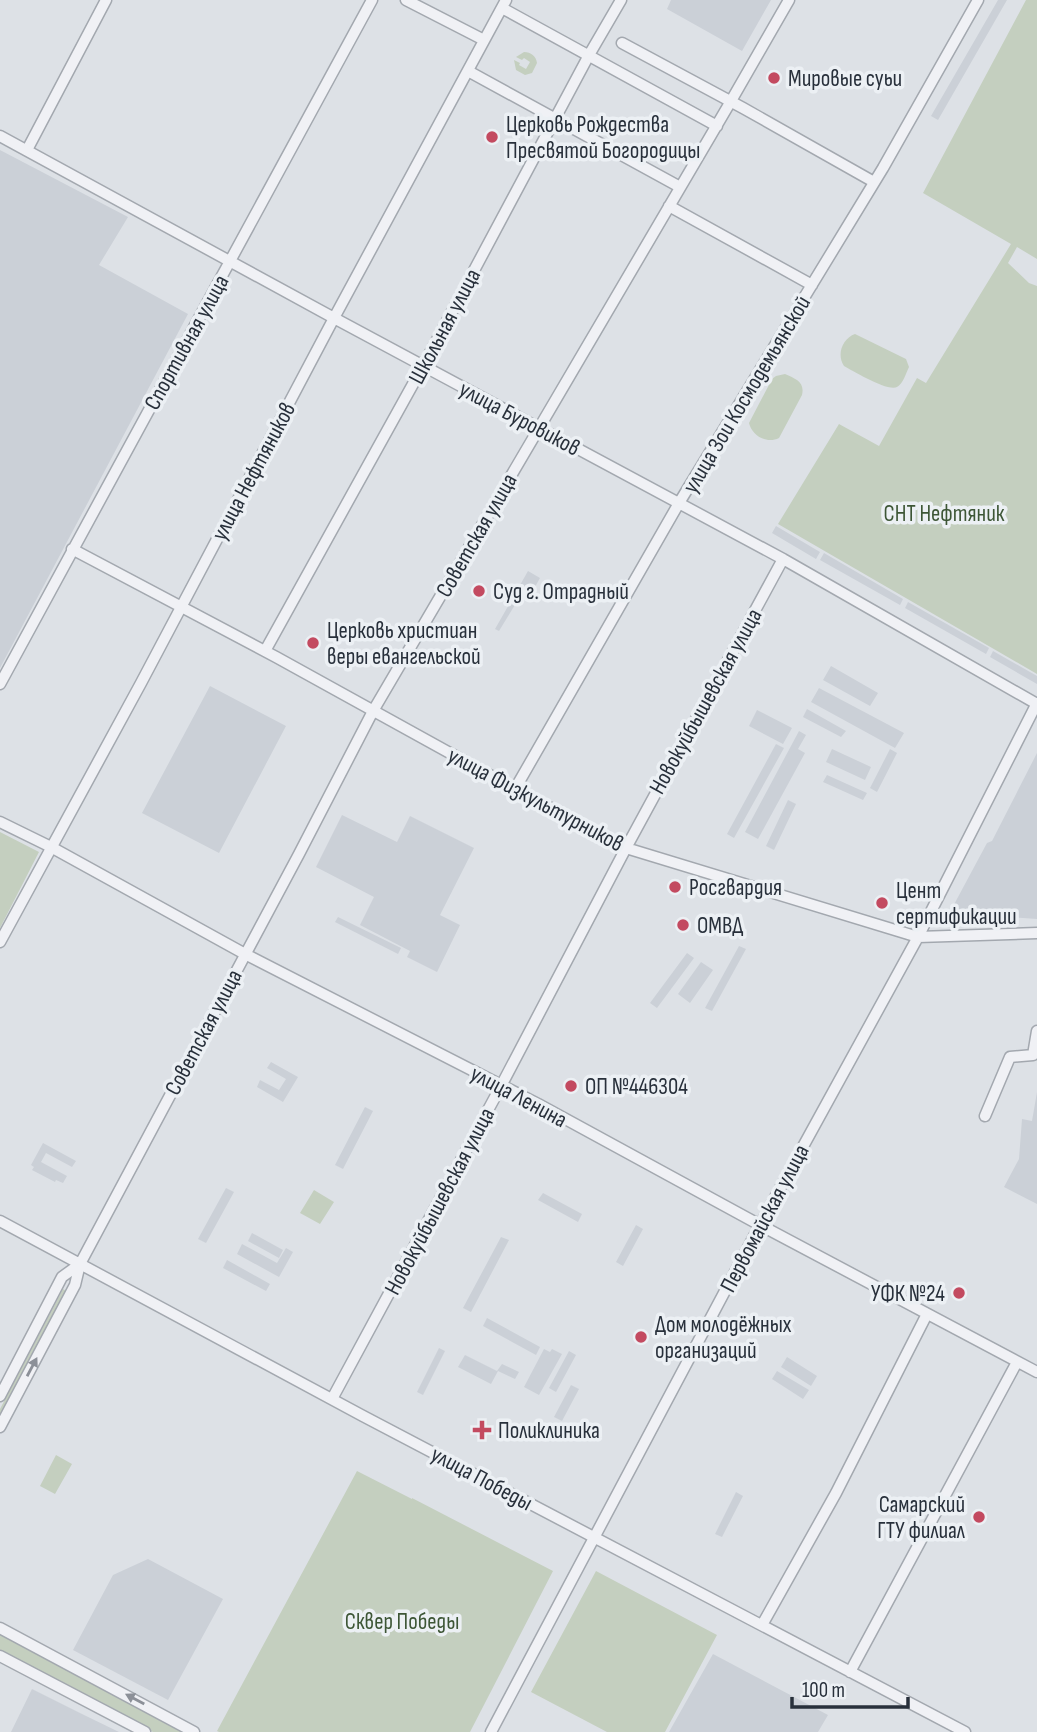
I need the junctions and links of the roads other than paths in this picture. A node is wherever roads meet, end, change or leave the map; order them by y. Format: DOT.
graph roads {
  1 [pos="106,0"];
  2 [pos="372,0"];
  3 [pos="406,0"];
  4 [pos="621,0"];
  5 [pos="789,0"];
  6 [pos="978,0"];
  7 [pos="504,4"];
  8 [pos="484,40"];
  9 [pos="622,43"];
  10 [pos="589,55"];
  11 [pos="468,71"];
  12 [pos="731,101"];
  13 [pos="555,119"];
  14 [pos="717,126"];
  15 [pos="0,136"];
  16 [pos="27,150"];
  17 [pos="874,182"];
  18 [pos="680,187"];
  19 [pos="669,206"];
  20 [pos="230,262"];
  21 [pos="812,285"];
  22 [pos="334,318"];
  23 [pos="424,366"];
  24 [pos="538,428"];
  25 [pos="679,503"];
  26 [pos="72,549"];
  27 [pos="783,559"];
  28 [pos="181,607"];
  29 [pos="265,651"];
  30 [pos="0,684"];
  31 [pos="1037,704"];
  32 [pos="373,711"];
  33 [pos="515,789"];
  34 [pos="0,822"];
  35 [pos="51,847"];
  36 [pos="626,848"];
  37 [pos="1037,933"];
  38 [pos="918,937"];
  39 [pos="0,942"];
  40 [pos="245,954"];
  41 [pos="1037,1031"];
  42 [pos="501,1086"];
  43 [pos="985,1116"];
  44 [pos="0,1221"];
  45 [pos="760,1225"];
  46 [pos="80,1264"];
  47 [pos="927,1314"];
  48 [pos="1017,1362"];
  49 [pos="1037,1372"];
  50 [pos="0,1396"];
  51 [pos="332,1399"];
  52 [pos="0,1427"];
  53 [pos="595,1536"];
  54 [pos="762,1625"];
  55 [pos="0,1628"];
  56 [pos="0,1656"];
  57 [pos="850,1672"];
  58 [pos="191,1731"];
  59 [pos="145,1732"];
  60 [pos="491,1732"];
  61 [pos="965,1732"];
  1 -- 16 [label="street"];
  2 -- 20 [label="street, Спортивная улица"];
  3 -- 8 [label="street"];
  4 -- 10 [label="street, Школьная улица"];
  5 -- 12 [label="street, Советская улица"];
  6 -- 17 [label="street, улица Зои Космодемьянской"];
  7 -- 8 [label="street, улица Нефтяников"];
  7 -- 10 [label="street"];
  8 -- 11 [label="street, улица Нефтяников"];
  9 -- 12 [label="street"];
  10 -- 13 [label="street, Школьная улица"];
  10 -- 14 [label="street"];
  11 -- 13 [label="street"];
  11 -- 22 [label="street, улица Нефтяников"];
  12 -- 14 [label="street, Советская улица"];
  12 -- 17 [label="street"];
  13 -- 18 [label="street"];
  13 -- 23 [label="street, Школьная улица"];
  14 -- 18 [label="street, Советская улица"];
  15 -- 16 [label="street, улица Буровиков"];
  16 -- 20 [label="street, улица Буровиков"];
  17 -- 21 [label="street, улица Зои Космодемьянской"];
  18 -- 19 [label="street, Советская улица"];
  19 -- 21 [label="street"];
  19 -- 24 [label="street, Советская улица"];
  20 -- 22 [label="street, улица Буровиков"];
  20 -- 26 [label="street, Спортивная улица"];
  21 -- 25 [label="street, улица Зои Космодемьянской"];
  22 -- 23 [label="street, улица Буровиков"];
  22 -- 28 [label="street, улица Нефтяников"];
  23 -- 24 [label="street, улица Буровиков"];
  23 -- 29 [label="street, Школьная улица"];
  24 -- 25 [label="street, улица Буровиков"];
  24 -- 32 [label="street, Советская улица"];
  25 -- 27 [label="street, улица Буровиков"];
  25 -- 33 [label="street, улица Зои Космодемьянской"];
  26 -- 28 [label="street, улица Физкультурников"];
  26 -- 30 [label="street, Спортивная улица"];
  27 -- 31 [label="street, улица Буровиков"];
  27 -- 36 [label="street, Новокуйбышевская улица"];
  28 -- 29 [label="street, улица Физкультурников"];
  28 -- 35 [label="street, улица Нефтяников"];
  29 -- 32 [label="street, улица Физкультурников"];
  31 -- 38 [label="street, Первомайская улица"];
  32 -- 33 [label="street, улица Физкультурников"];
  32 -- 40 [label="street, Советская улица"];
  33 -- 36 [label="street, улица Физкультурников"];
  34 -- 35 [label="street, улица Ленина"];
  35 -- 39 [label="street, улица Нефтяников"];
  35 -- 40 [label="street, улица Ленина"];
  36 -- 38 [label="street, улица Физкультурников"];
  36 -- 42 [label="street, Новокуйбышевская улица"];
  37 -- 38 [label="street, улица Физкультурников"];
  38 -- 45 [label="street, Первомайская улица"];
  40 -- 42 [label="street, улица Ленина"];
  40 -- 46 [label="street, Советская улица"];
  41 -- 43 [label="street"];
  42 -- 45 [label="street, улица Ленина"];
  42 -- 51 [label="street, Новокуйбышевская улица"];
  44 -- 46 [label="street, улица Победы"];
  45 -- 47 [label="street, улица Ленина"];
  45 -- 53 [label="street, Первомайская улица"];
  46 -- 50 [label="street, Советская улица"];
  46 -- 51 [label="street, улица Победы"];
  52 -- 46 [label="street, Советская улица, one-way"];
  47 -- 48 [label="street, улица Ленина"];
  47 -- 54 [label="street"];
  48 -- 49 [label="street, улица Ленина"];
  48 -- 57 [label="street"];
  51 -- 53 [label="street, улица Победы"];
  53 -- 54 [label="street, улица Победы"];
  53 -- 60 [label="street, Первомайская улица"];
  54 -- 57 [label="street, улица Победы"];
  58 -- 55 [label="street, one-way"];
  56 -- 59 [label="street"];
  57 -- 61 [label="street, улица Победы"];
}
